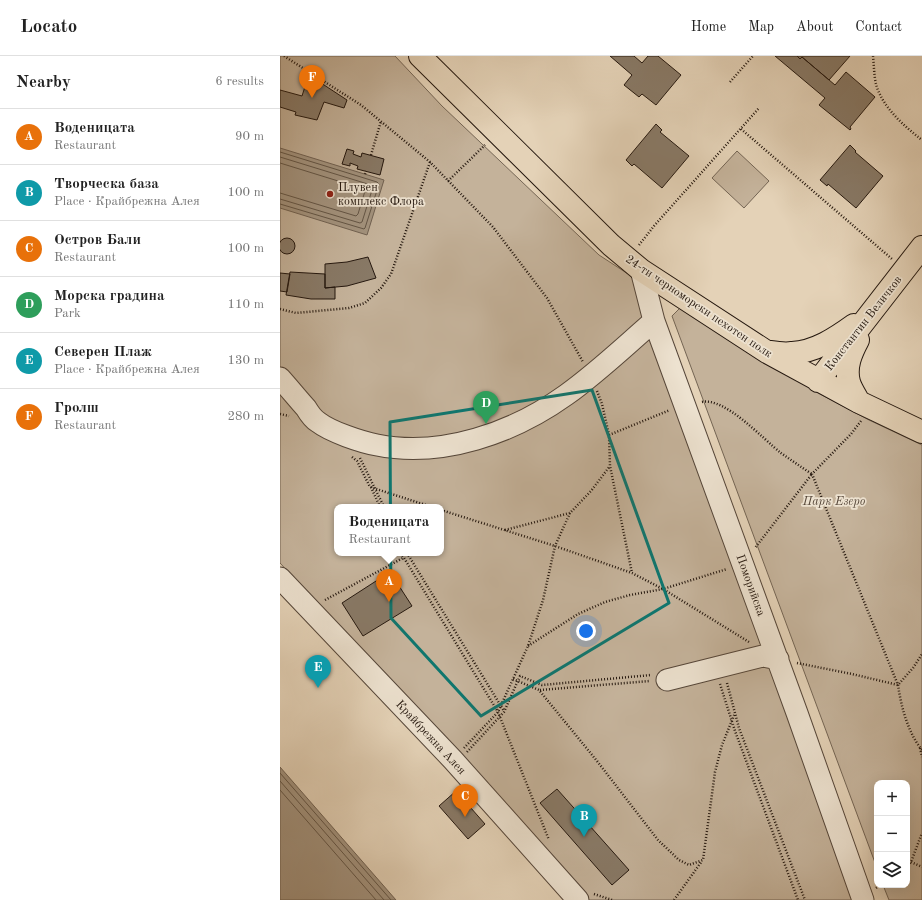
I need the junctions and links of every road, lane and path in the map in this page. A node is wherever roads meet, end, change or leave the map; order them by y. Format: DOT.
graph roads {
  1 [pos="285,56"];
  2 [pos="420,56"];
  3 [pos="752,56"];
  4 [pos="873,56"];
  5 [pos="280,58"];
  6 [pos="730,82"];
  7 [pos="759,108"];
  8 [pos="381,122"];
  9 [pos="741,129"];
  10 [pos="497,133"];
  11 [pos="922,140"];
  12 [pos="371,155"];
  13 [pos="430,162"];
  14 [pos="448,181"];
  15 [pos="922,247"];
  16 [pos="634,265"];
  17 [pos="904,270"];
  18 [pos="280,309"];
  19 [pos="870,314"];
  20 [pos="654,321"];
  21 [pos="767,352"];
  22 [pos="592,376"];
  23 [pos="280,378"];
  24 [pos="818,380"];
  25 [pos="685,406"];
  26 [pos="862,408"];
  27 [pos="922,432"];
  28 [pos="609,435"];
  29 [pos="351,456"];
  30 [pos="610,466"];
  31 [pos="812,474"];
  32 [pos="370,487"];
  33 [pos="378,504"];
  34 [pos="423,504"];
  35 [pos="444,511"];
  36 [pos="570,513"];
  37 [pos="503,530"];
  38 [pos="555,546"];
  39 [pos="409,556"];
  40 [pos="403,558"];
  41 [pos="743,564"];
  42 [pos="632,573"];
  43 [pos="280,578"];
  44 [pos="663,589"];
  45 [pos="309,609"];
  46 [pos="751,643"];
  47 [pos="528,646"];
  48 [pos="922,654"];
  49 [pos="778,659"];
  50 [pos="718,666"];
  51 [pos="662,677"];
  52 [pos="514,679"];
  53 [pos="518,681"];
  54 [pos="898,685"];
  55 [pos="539,690"];
  56 [pos="501,706"];
  57 [pos="498,712"];
  58 [pos="504,712"];
  59 [pos="735,714"];
  60 [pos="500,717"];
  61 [pos="732,721"];
  62 [pos="921,749"];
  63 [pos="922,757"];
  64 [pos="454,762"];
  65 [pos="922,833"];
  66 [pos="550,844"];
  67 [pos="702,860"];
  68 [pos="911,862"];
  69 [pos="922,867"];
  70 [pos="584,895"];
  71 [pos="612,900"];
  72 [pos="674,900"];
  73 [pos="798,900"];
  74 [pos="805,900"];
  75 [pos="863,900"];
  1 -- 5 [label="path"];
  1 -- 8 [label="path"];
  2 -- 10 [label="main road, 24-ти черноморски пехотен полк"];
  3 -- 6 [label="path"];
  4 -- 11 [label="path"];
  7 -- 9 [label="path"];
  8 -- 12 [label="path"];
  8 -- 13 [label="path"];
  9 -- 16 [label="path"];
  9 -- 17 [label="path"];
  10 -- 14 [label="path"];
  10 -- 16 [label="main road, 24-ти черноморски пехотен полк"];
  13 -- 14 [label="path"];
  13 -- 18 [label="path"];
  14 -- 22 [label="path"];
  15 -- 17 [label="main road, Константин Величков"];
  16 -- 20 [label="street, Поморийска"];
  16 -- 21 [label="main road, 24-ти черноморски пехотен полк"];
  17 -- 19 [label="main road, Константин Величков"];
  19 -- 21 [label="main road"];
  19 -- 24 [label="main road, Константин Величков"];
  19 -- 26 [label="main road"];
  20 -- 22 [label="street"];
  20 -- 25 [label="street, Поморийска"];
  21 -- 24 [label="main road, 24-ти черноморски пехотен полк"];
  22 -- 23 [label="street"];
  22 -- 28 [label="path"];
  24 -- 26 [label="main road, 24-ти черноморски пехотен полк"];
  25 -- 28 [label="path"];
  25 -- 31 [label="path"];
  25 -- 41 [label="street, Поморийска"];
  26 -- 27 [label="main road, 24-ти черноморски пехотен полк"];
  26 -- 31 [label="path"];
  28 -- 30 [label="path"];
  29 -- 32 [label="path"];
  30 -- 36 [label="path"];
  30 -- 42 [label="path"];
  31 -- 41 [label="path"];
  31 -- 54 [label="path"];
  32 -- 33 [label="path"];
  32 -- 34 [label="path"];
  35 -- 37 [label="path"];
  36 -- 37 [label="path"];
  36 -- 38 [label="path"];
  37 -- 38 [label="path"];
  38 -- 42 [label="path"];
  38 -- 47 [label="path"];
  39 -- 56 [label="path"];
  40 -- 45 [label="path"];
  40 -- 57 [label="path"];
  41 -- 44 [label="path"];
  41 -- 49 [label="street, Поморийска"];
  42 -- 44 [label="path"];
  43 -- 45 [label="street, Крайбрежна Алея"];
  44 -- 46 [label="path"];
  44 -- 47 [label="path"];
  45 -- 64 [label="street, Крайбрежна Алея"];
  47 -- 52 [label="path"];
  48 -- 54 [label="path"];
  49 -- 50 [label="street"];
  49 -- 54 [label="path"];
  49 -- 75 [label="street, Поморийска"];
  50 -- 51 [label="street"];
  50 -- 59 [label="path"];
  50 -- 61 [label="path"];
  51 -- 53 [label="path"];
  51 -- 55 [label="path"];
  52 -- 53 [label="path"];
  52 -- 56 [label="path"];
  53 -- 55 [label="path"];
  53 -- 58 [label="path"];
  54 -- 62 [label="path"];
  55 -- 67 [label="path"];
  56 -- 57 [label="path"];
  56 -- 58 [label="path"];
  57 -- 60 [label="path"];
  57 -- 64 [label="path"];
  58 -- 60 [label="path"];
  59 -- 61 [label="path"];
  59 -- 74 [label="path"];
  60 -- 64 [label="path"];
  60 -- 66 [label="path"];
  61 -- 67 [label="path"];
  61 -- 73 [label="path"];
  62 -- 63 [label="path"];
  64 -- 70 [label="street, Крайбрежна Алея"];
  65 -- 68 [label="path"];
  67 -- 72 [label="path"];
  68 -- 69 [label="path"];
  70 -- 71 [label="path"];
}
